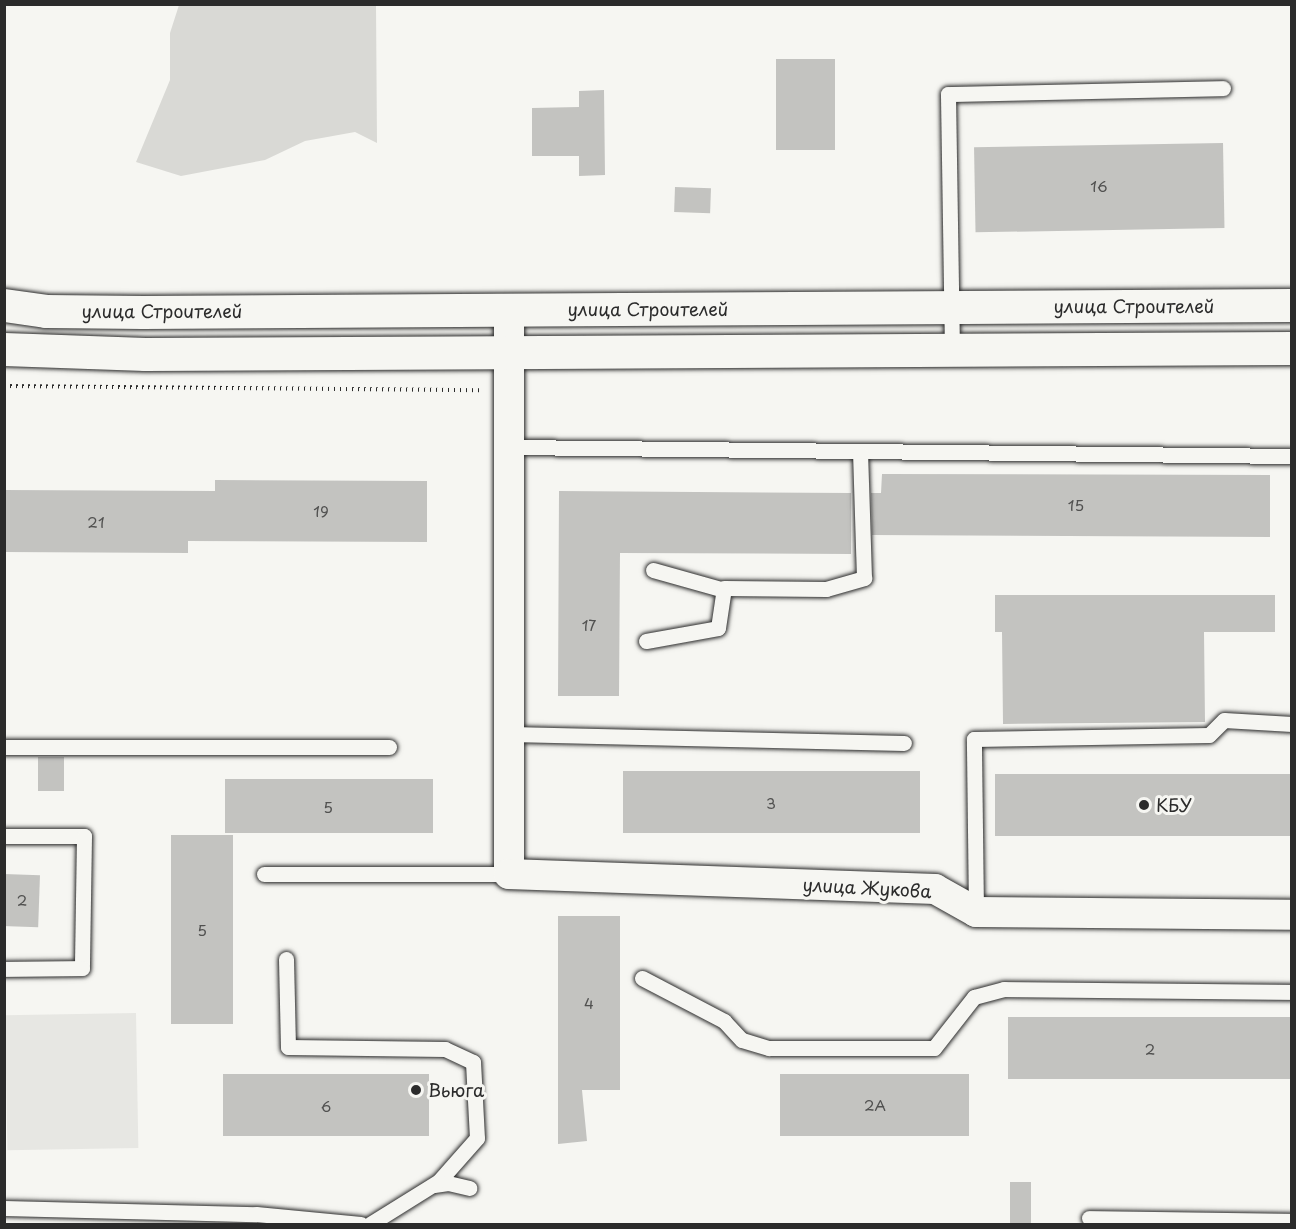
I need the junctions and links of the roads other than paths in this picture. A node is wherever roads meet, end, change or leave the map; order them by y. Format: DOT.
graph roads {
  1 [pos="1223,88"];
  2 [pos="4,305"];
  3 [pos="1292,305"];
  4 [pos="954,307"];
  5 [pos="509,309"];
  6 [pos="1292,348"];
  7 [pos="4,349"];
  8 [pos="952,350"];
  9 [pos="511,352"];
  10 [pos="511,447"];
  11 [pos="860,454"];
  12 [pos="1292,456"];
  13 [pos="653,570"];
  14 [pos="724,590"];
  15 [pos="646,641"];
  16 [pos="1292,724"];
  17 [pos="510,734"];
  18 [pos="904,743"];
  19 [pos="4,747"];
  20 [pos="389,747"];
  21 [pos="4,836"];
  22 [pos="264,874"];
  23 [pos="509,874"];
  24 [pos="976,912"];
  25 [pos="1292,915"];
  26 [pos="286,959"];
  27 [pos="4,969"];
  28 [pos="642,978"];
  29 [pos="1292,992"];
  30 [pos="434,1185"];
  31 [pos="470,1188"];
  32 [pos="4,1208"];
  33 [pos="1089,1218"];
  34 [pos="1292,1221"];
  35 [pos="362,1224"];
  36 [pos="370,1224"];
  1 -- 4 [label="lane"];
  2 -- 5 [label="street, улица Строителей"];
  3 -- 4 [label="street, улица Строителей"];
  4 -- 5 [label="street, улица Строителей"];
  4 -- 8 [label="lane"];
  5 -- 9 [label="street"];
  6 -- 8 [label="street"];
  7 -- 9 [label="street"];
  8 -- 9 [label="street"];
  9 -- 10 [label="street"];
  10 -- 11 [label="lane"];
  10 -- 17 [label="street"];
  11 -- 12 [label="lane"];
  11 -- 14 [label="lane"];
  13 -- 14 [label="lane"];
  14 -- 15 [label="lane"];
  16 -- 24 [label="lane"];
  17 -- 18 [label="lane"];
  17 -- 23 [label="street"];
  19 -- 20 [label="lane"];
  21 -- 27 [label="lane"];
  22 -- 23 [label="lane"];
  23 -- 24 [label="street, улица Жукова"];
  24 -- 25 [label="street, улица Жукова"];
  26 -- 30 [label="lane"];
  28 -- 29 [label="lane"];
  30 -- 31 [label="lane"];
  30 -- 36 [label="lane"];
  32 -- 35 [label="lane"];
  33 -- 34 [label="lane"];
}
